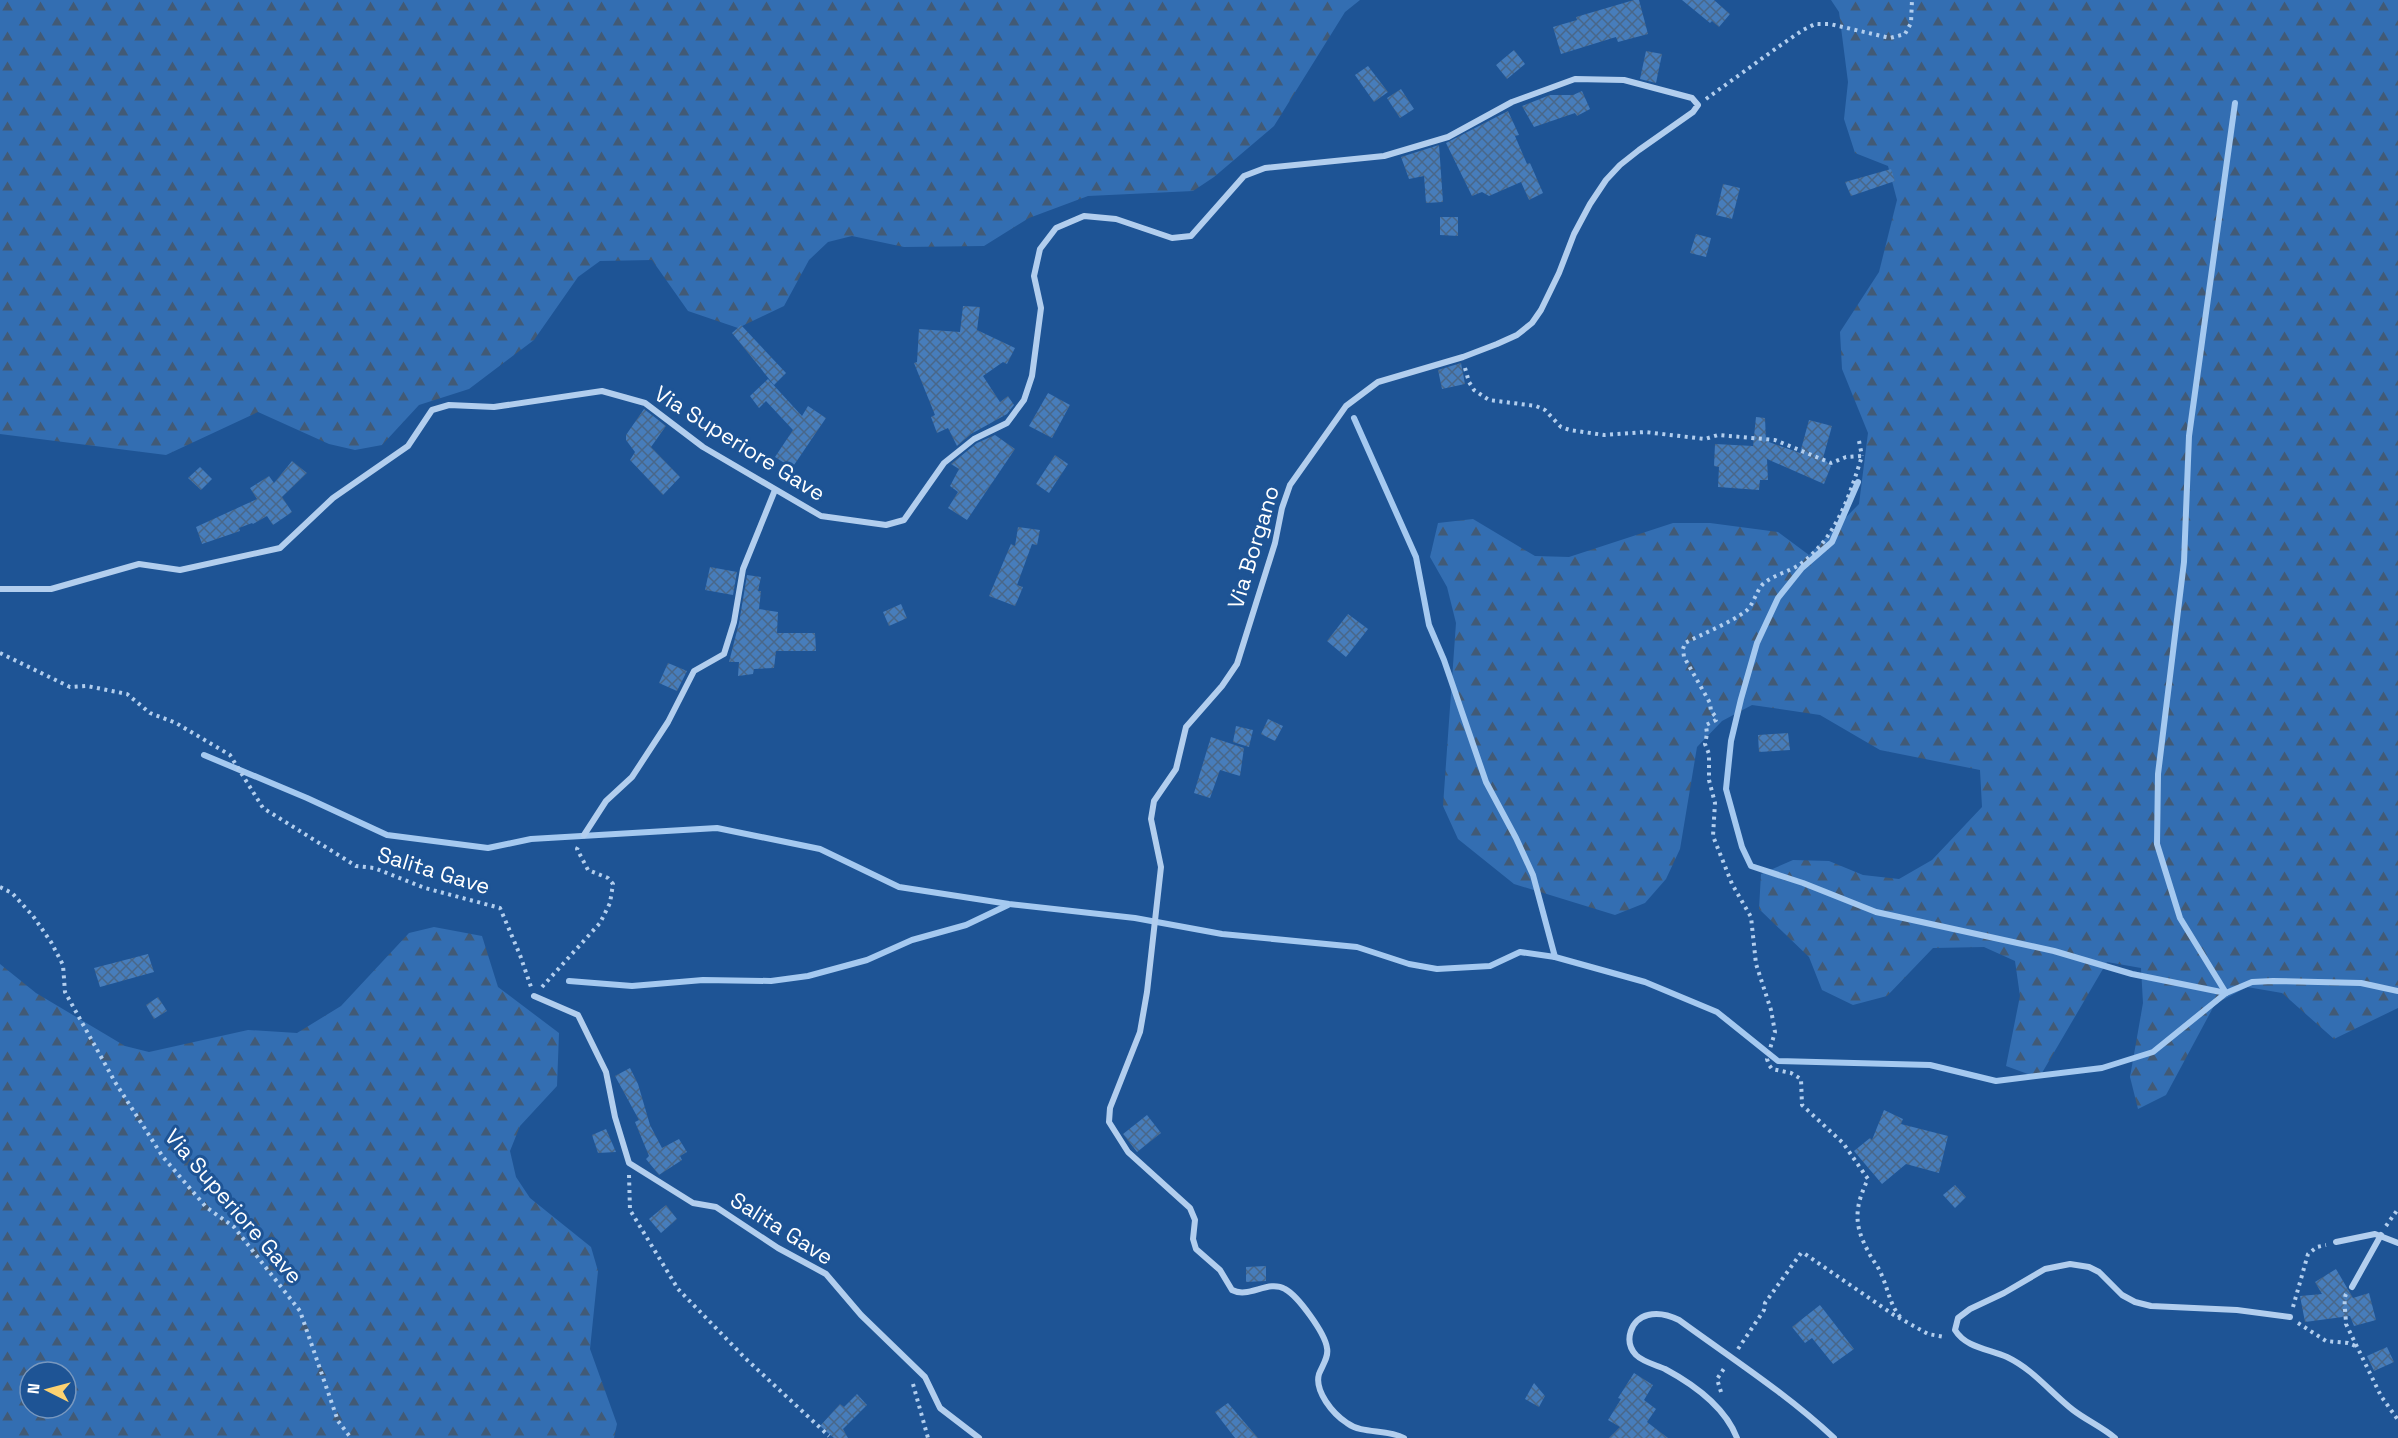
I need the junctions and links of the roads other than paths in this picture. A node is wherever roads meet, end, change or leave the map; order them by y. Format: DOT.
graph roads {
  1 [pos="1698,105"];
  2 [pos="775,490"];
  3 [pos="0,589"];
  4 [pos="584,835"];
  5 [pos="534,996"];
  6 [pos="2381,1235"];
  7 [pos="2336,1242"];
  8 [pos="2398,1243"];
  9 [pos="2352,1287"];
  10 [pos="2290,1317"];
  11 [pos="979,1438"];
  12 [pos="1404,1438"];
  13 [pos="1737,1438"];
  14 [pos="1834,1438"];
  15 [pos="2115,1438"];
  1 -- 2 [label="street, Via Superiore Gave"];
  1 -- 12 [label="street, Via Borgano"];
  2 -- 3 [label="street, Via Superiore Gave"];
  2 -- 4 [label="street"];
  5 -- 11 [label="street, Salita Gave"];
  6 -- 7 [label="street"];
  6 -- 8 [label="street"];
  6 -- 9 [label="street"];
  10 -- 15 [label="street"];
  13 -- 14 [label="street"];
}
